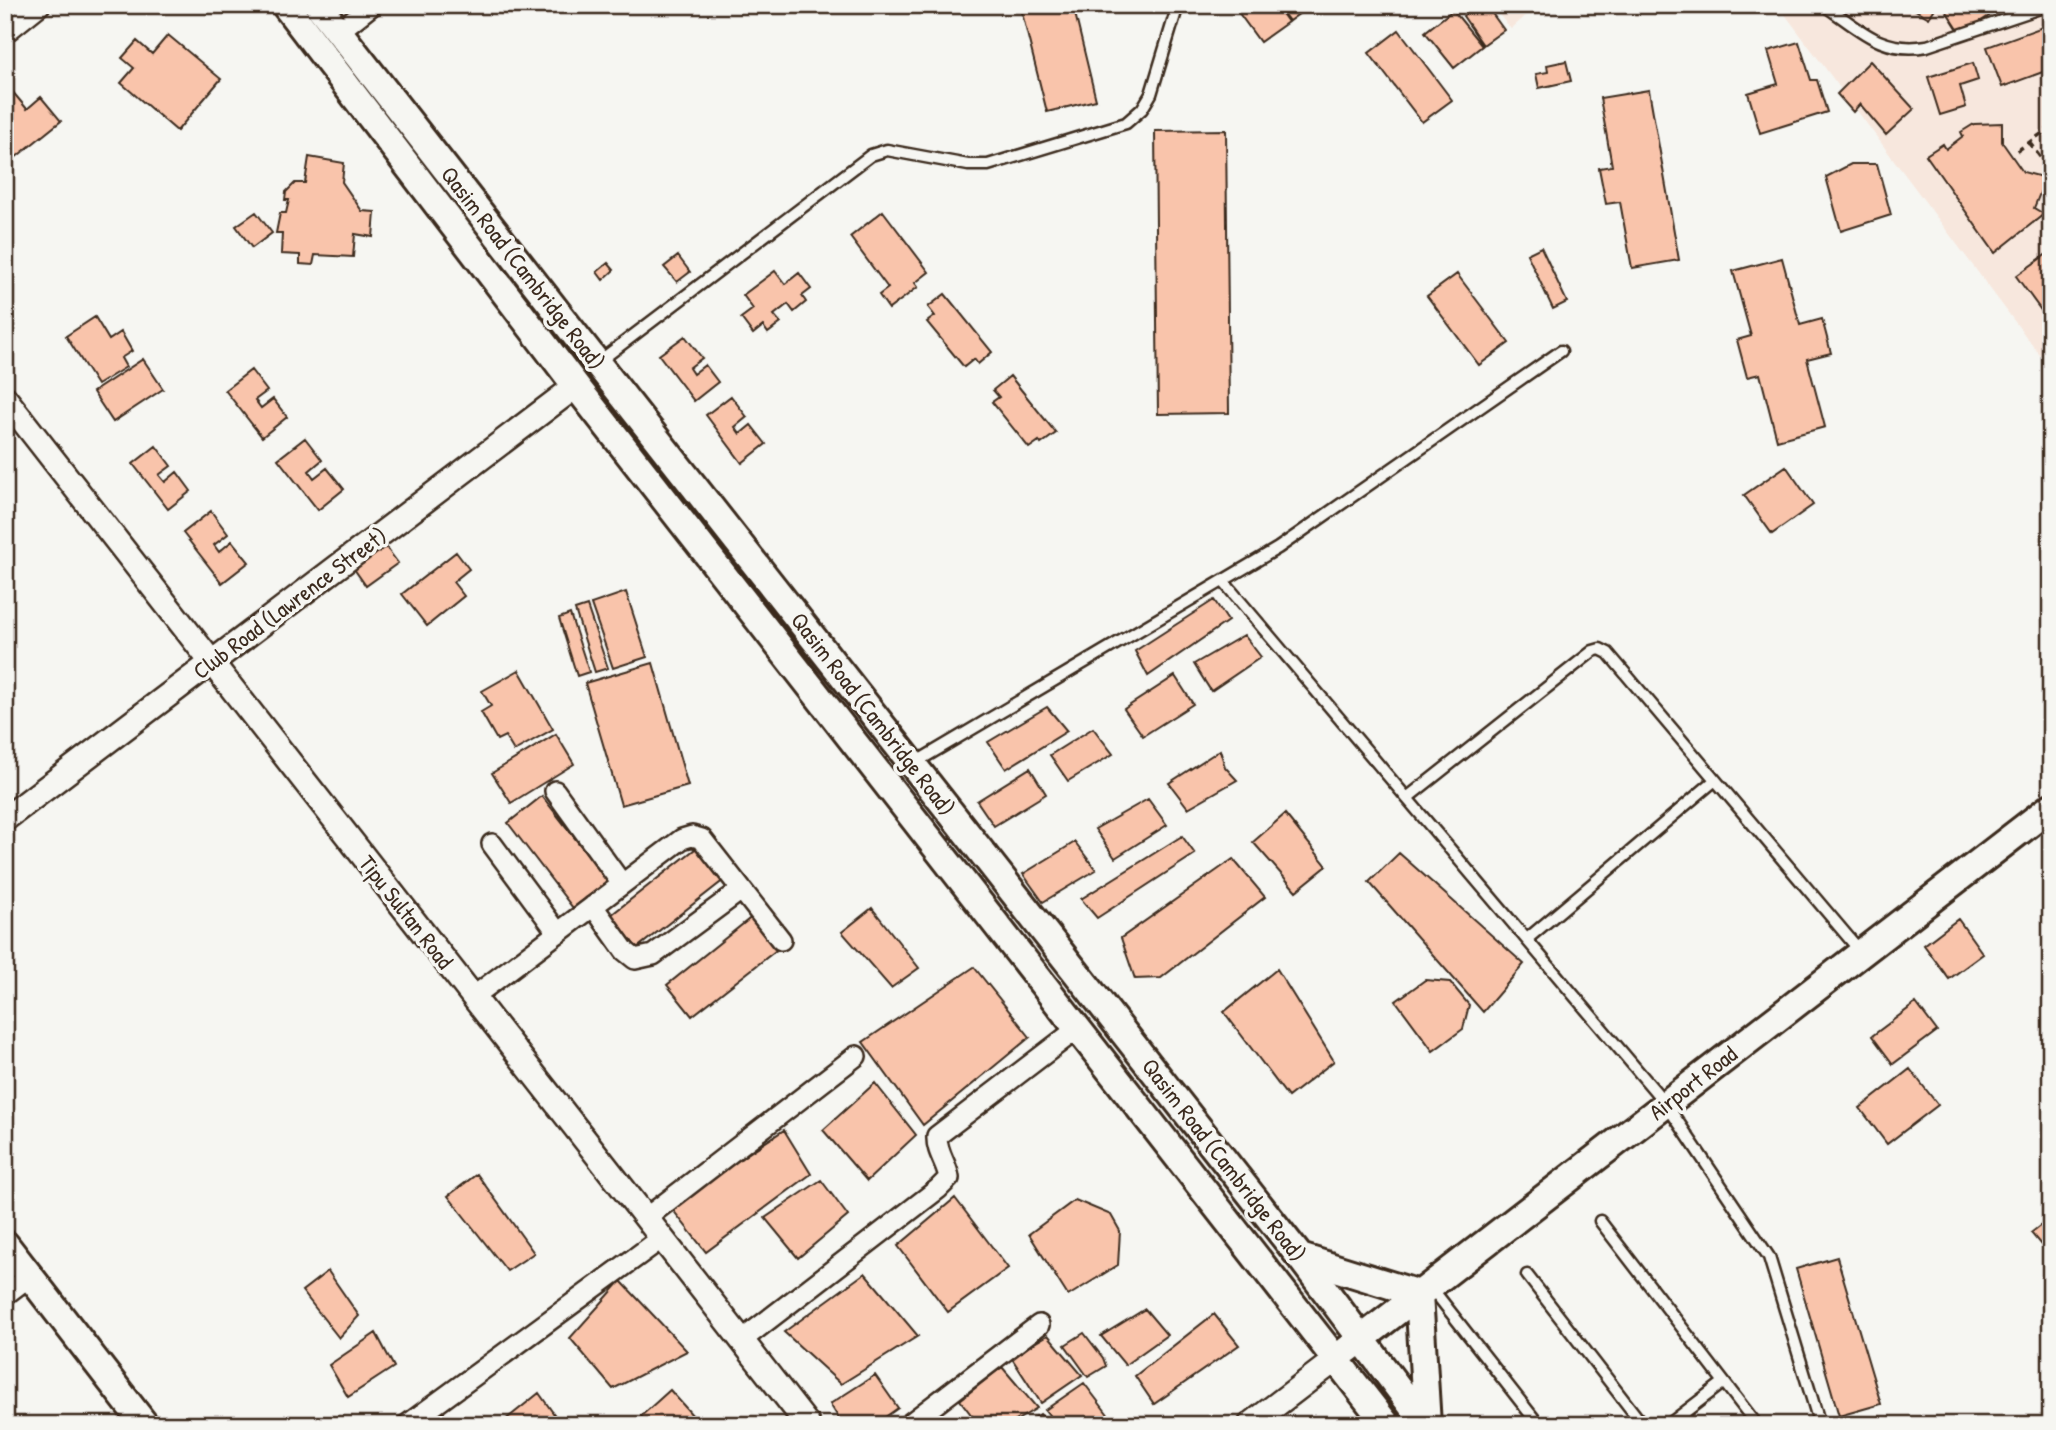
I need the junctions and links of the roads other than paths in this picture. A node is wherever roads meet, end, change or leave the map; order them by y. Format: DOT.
graph roads {
  1 [pos="40,5"];
  2 [pos="285,5"];
  3 [pos="318,5"];
  4 [pos="372,5"];
  5 [pos="1178,5"];
  6 [pos="1824,5"];
  7 [pos="2049,5"];
  8 [pos="339,31"];
  9 [pos="5,33"];
  10 [pos="1561,351"];
  11 [pos="597,363"];
  12 [pos="576,386"];
  13 [pos="5,398"];
  14 [pos="1223,580"];
  15 [pos="212,663"];
  16 [pos="912,764"];
  17 [pos="1714,781"];
  18 [pos="555,791"];
  19 [pos="1407,798"];
  20 [pos="2049,812"];
  21 [pos="5,820"];
  22 [pos="492,844"];
  23 [pos="622,884"];
  24 [pos="741,890"];
  25 [pos="593,906"];
  26 [pos="558,933"];
  27 [pos="1527,939"];
  28 [pos="781,940"];
  29 [pos="1862,953"];
  30 [pos="473,997"];
  31 [pos="1077,1029"];
  32 [pos="856,1056"];
  33 [pos="1666,1104"];
  34 [pos="646,1218"];
  35 [pos="1600,1221"];
  36 [pos="662,1238"];
  37 [pos="5,1244"];
  38 [pos="1300,1257"];
  39 [pos="1527,1275"];
  40 [pos="30,1276"];
  41 [pos="1425,1290"];
  42 [pos="5,1295"];
  43 [pos="1039,1325"];
  44 [pos="1362,1339"];
  45 [pos="742,1340"];
  46 [pos="1335,1360"];
  47 [pos="1724,1382"];
  48 [pos="807,1424"];
  49 [pos="145,1425"];
  50 [pos="407,1425"];
  51 [pos="908,1425"];
  52 [pos="1251,1425"];
  53 [pos="1387,1425"];
  54 [pos="1426,1425"];
  55 [pos="1539,1425"];
  56 [pos="1643,1425"];
  57 [pos="1668,1425"];
  58 [pos="1757,1425"];
  59 [pos="1820,1425"];
  1 -- 9 [label="street"];
  2 -- 12 [label="main road, Qasim Road (Cambridge Road)"];
  3 -- 8 [label="main road, Qasim Road (Cambridge Road)"];
  4 -- 8 [label="street"];
  5 -- 11 [label="lane"];
  6 -- 7 [label="lane"];
  8 -- 11 [label="main road, Qasim Road (Cambridge Road)"];
  10 -- 14 [label="lane"];
  11 -- 16 [label="main road, Qasim Road (Cambridge Road)"];
  12 -- 15 [label="street, Club Road (Lawrence Street)"];
  12 -- 31 [label="main road, Qasim Road (Cambridge Road)"];
  13 -- 15 [label="street, Tipu Sultan Road"];
  14 -- 16 [label="lane"];
  14 -- 19 [label="lane"];
  15 -- 21 [label="street, Club Road (Lawrence Street)"];
  15 -- 30 [label="street, Tipu Sultan Road"];
  16 -- 38 [label="main road, Qasim Road (Cambridge Road)"];
  17 -- 19 [label="lane"];
  17 -- 27 [label="lane"];
  17 -- 29 [label="lane"];
  18 -- 23 [label="street"];
  19 -- 27 [label="lane"];
  20 -- 29 [label="main road, Airport Road"];
  22 -- 26 [label="street"];
  23 -- 24 [label="street"];
  23 -- 25 [label="street"];
  24 -- 25 [label="street"];
  24 -- 28 [label="street"];
  25 -- 26 [label="street"];
  26 -- 30 [label="street"];
  27 -- 33 [label="lane"];
  29 -- 33 [label="main road, Airport Road"];
  30 -- 34 [label="street, Tipu Sultan Road"];
  31 -- 45 [label="street"];
  31 -- 46 [label="main road, Qasim Road (Cambridge Road)"];
  32 -- 34 [label="street"];
  33 -- 41 [label="main road, Airport Road"];
  33 -- 59 [label="lane"];
  34 -- 36 [label="street, Tipu Sultan Road"];
  35 -- 47 [label="lane"];
  36 -- 45 [label="street, Tipu Sultan Road"];
  36 -- 50 [label="street"];
  37 -- 40 [label="main road"];
  38 -- 41 [label="main road"];
  38 -- 44 [label="main road, Qasim Road (Cambridge Road)"];
  39 -- 56 [label="lane"];
  40 -- 42 [label="street"];
  40 -- 49 [label="main road"];
  41 -- 44 [label="main road, Airport Road"];
  41 -- 54 [label="main road"];
  41 -- 55 [label="lane"];
  43 -- 51 [label="street"];
  44 -- 46 [label="main road, Airport Road"];
  44 -- 54 [label="main road, Qasim Road (Cambridge Road)"];
  45 -- 48 [label="street, Tipu Sultan Road"];
  46 -- 52 [label="street"];
  46 -- 53 [label="main road, Qasim Road (Cambridge Road)"];
  47 -- 57 [label="lane"];
  47 -- 58 [label="lane"];
}
